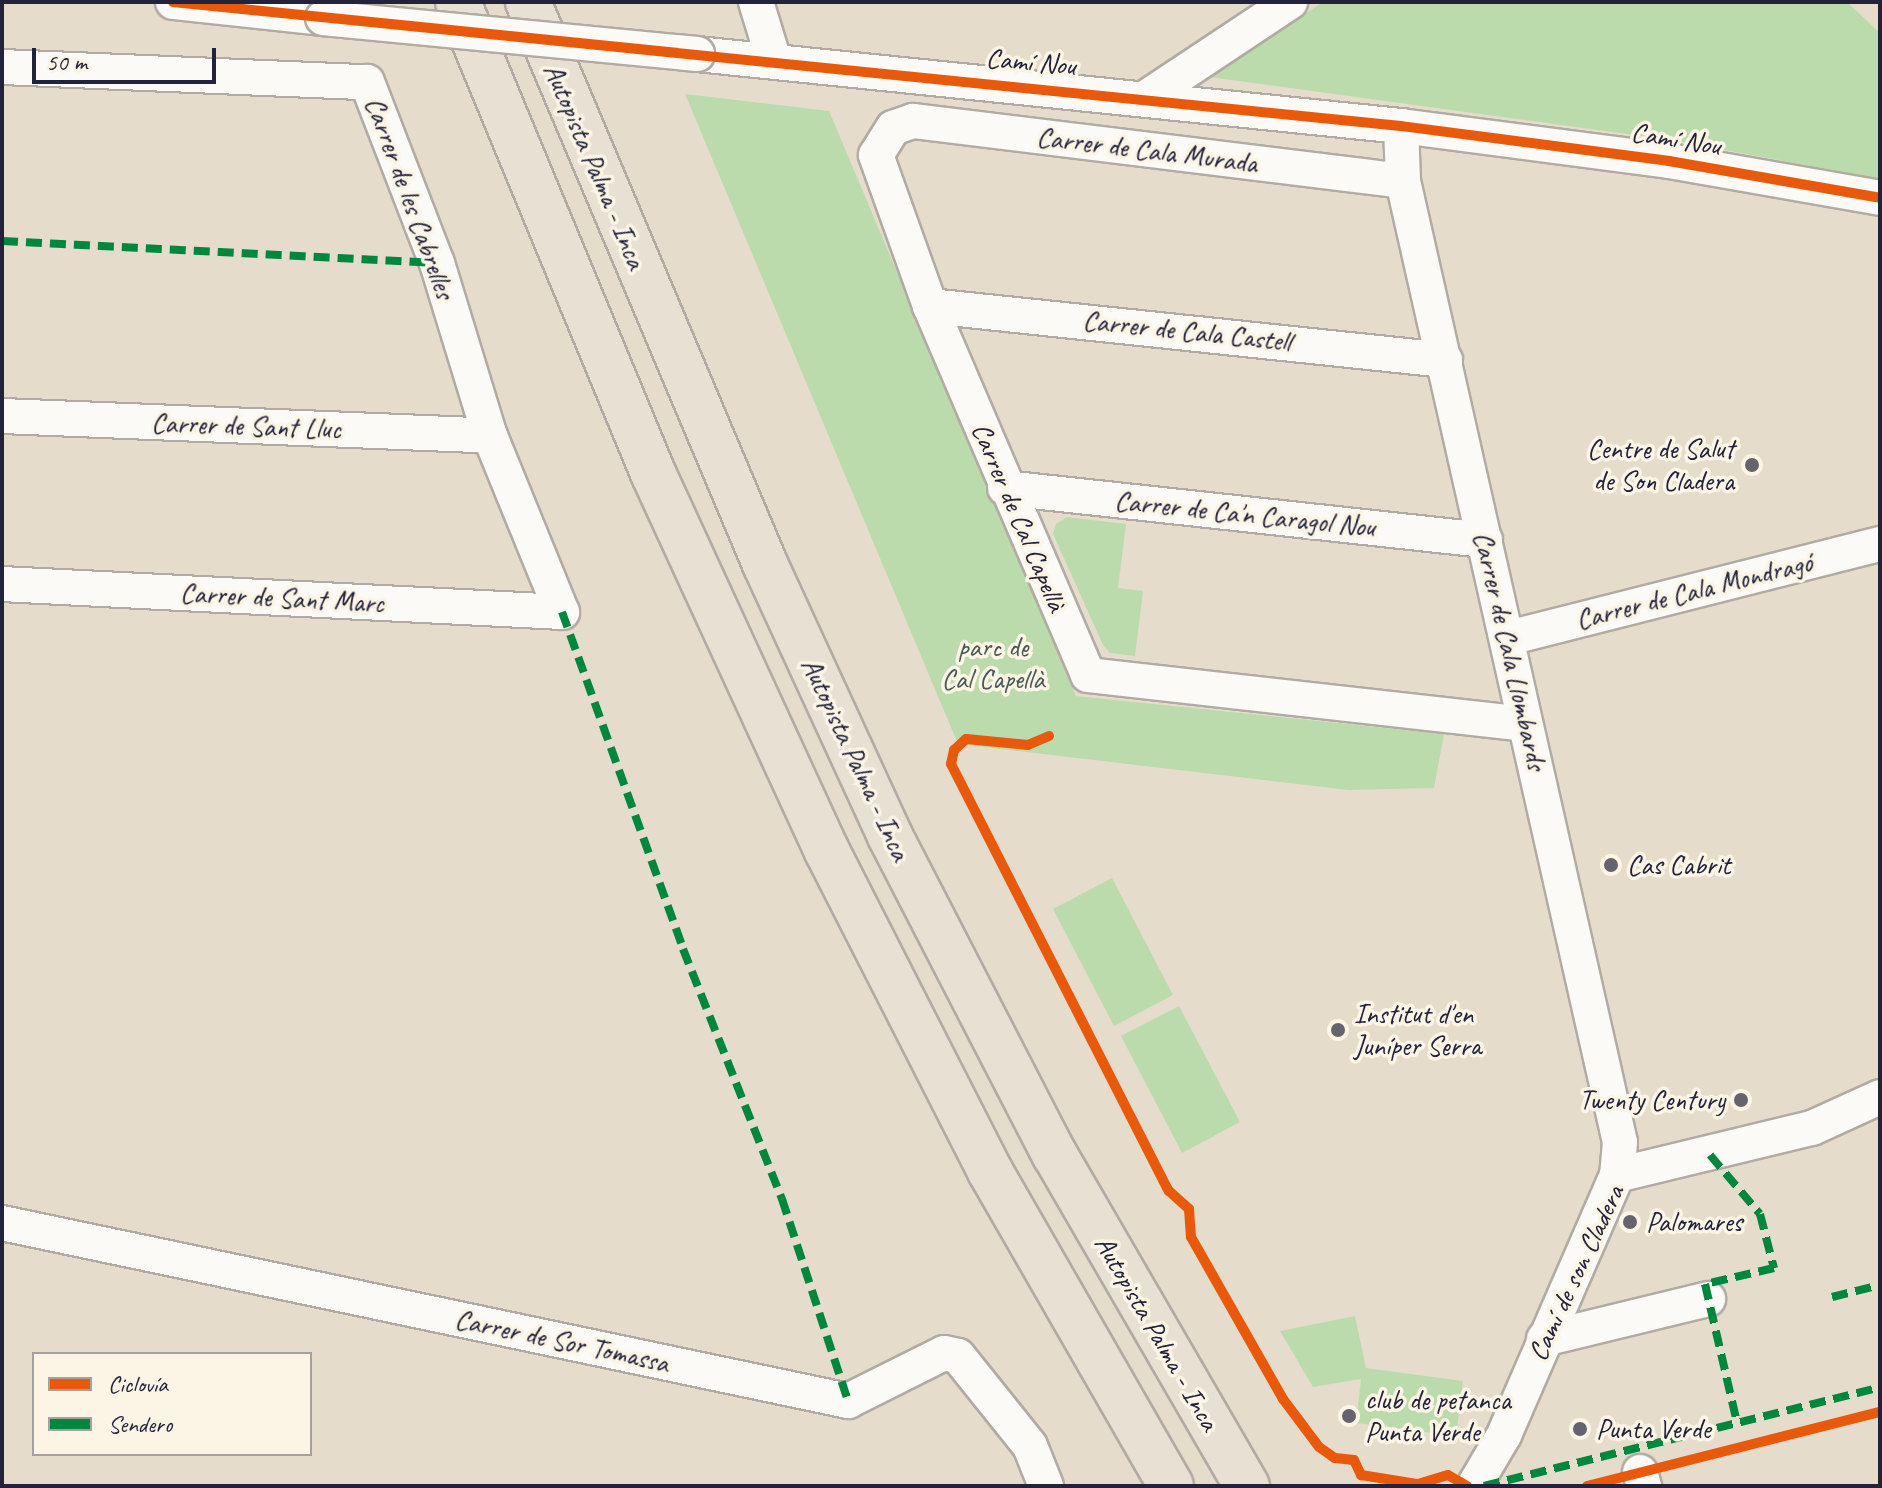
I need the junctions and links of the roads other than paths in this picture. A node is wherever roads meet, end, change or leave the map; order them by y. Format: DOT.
graph roads {
  1 [pos="173,2"];
  2 [pos="458,2"];
  3 [pos="528,2"];
  4 [pos="756,2"];
  5 [pos="1290,2"];
  6 [pos="774,61"];
  7 [pos="2,67"];
  8 [pos="1147,97"];
  9 [pos="1401,126"];
  10 [pos="893,128"];
  11 [pos="1403,181"];
  12 [pos="1880,198"];
  13 [pos="930,306"];
  14 [pos="1445,360"];
  15 [pos="2,416"];
  16 [pos="490,436"];
  17 [pos="1005,488"];
  18 [pos="1485,540"];
  19 [pos="1880,544"];
  20 [pos="2,584"];
  21 [pos="562,612"];
  22 [pos="1508,638"];
  23 [pos="1525,724"];
  24 [pos="1880,1097"];
  25 [pos="1617,1175"];
  26 [pos="2,1223"];
  27 [pos="1708,1299"];
  28 [pos="1544,1339"];
  29 [pos="1046,1486"];
  30 [pos="1171,1486"];
  31 [pos="1247,1486"];
  32 [pos="1474,1486"];
  1 -- 6 [label="street, Camí Nou, bridge"];
  2 -- 30 [label="highway"];
  3 -- 31 [label="highway, Autopista Palma - Inca"];
  4 -- 6 [label="street"];
  5 -- 8 [label="street"];
  6 -- 8 [label="street, Camí Nou"];
  7 -- 16 [label="street, Carrer de les Cabrelles"];
  8 -- 9 [label="street, Camí Nou"];
  9 -- 11 [label="street, Carrer de Cala Llombards"];
  9 -- 12 [label="street, Camí Nou"];
  10 -- 11 [label="street, Carrer de Cala Murada"];
  10 -- 13 [label="street, Carrer de Cal Capellà"];
  11 -- 14 [label="street, Carrer de Cala Llombards"];
  13 -- 14 [label="street, Carrer de Cala Castell"];
  13 -- 17 [label="street, Carrer de Cal Capellà"];
  14 -- 18 [label="street, Carrer de Cala Llombards"];
  15 -- 16 [label="street, Carrer de Sant Lluc"];
  16 -- 21 [label="street, Carrer de les Cabrelles"];
  17 -- 18 [label="street, Carrer de Ca'n Caragol Nou"];
  17 -- 23 [label="street, Carrer de Cal Capellà"];
  18 -- 22 [label="street, Carrer de Cala Llombards"];
  19 -- 22 [label="street, Carrer de Cala Mondragó"];
  20 -- 21 [label="street, Carrer de Sant Marc"];
  22 -- 23 [label="street, Carrer de Cala Llombards"];
  23 -- 25 [label="street, Carrer de Cala Llombards"];
  24 -- 25 [label="street, Camí de son Cladera"];
  25 -- 28 [label="street, Camí de son Cladera"];
  26 -- 29 [label="street, Carrer de Sor Tomassa"];
  27 -- 28 [label="street"];
  28 -- 32 [label="street, Camí de son Cladera"];
}
